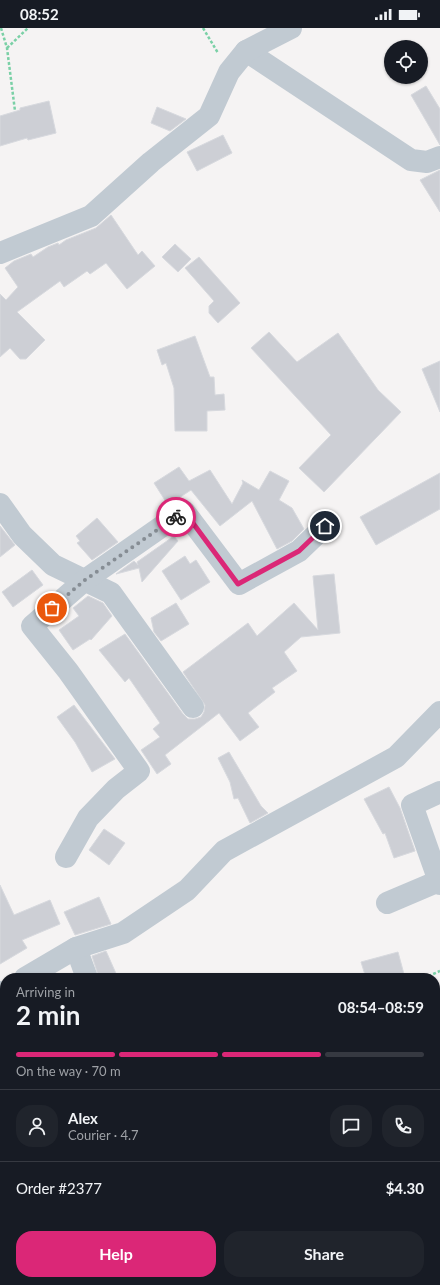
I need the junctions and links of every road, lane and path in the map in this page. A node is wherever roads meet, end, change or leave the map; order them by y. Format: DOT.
graph roads {
  1 [pos="1,28"];
  2 [pos="28,28"];
  3 [pos="203,28"];
  4 [pos="291,28"];
  5 [pos="7,48"];
  6 [pos="246,51"];
  7 [pos="229,72"];
  8 [pos="15,111"];
  9 [pos="440,157"];
  10 [pos="0,253"];
  11 [pos="0,504"];
  12 [pos="325,526"];
  13 [pos="85,580"];
  14 [pos="193,707"];
  15 [pos="440,712"];
  16 [pos="440,792"];
  17 [pos="66,857"];
  18 [pos="439,882"];
  19 [pos="387,903"];
  20 [pos="76,948"];
  21 [pos="34,973"];
  22 [pos="85,973"];
  1 -- 5 [label="path"];
  2 -- 5 [label="path"];
  3 -- 7 [label="path"];
  4 -- 6 [label="street"];
  5 -- 8 [label="path"];
  6 -- 7 [label="street"];
  6 -- 9 [label="street"];
  7 -- 10 [label="street"];
  11 -- 13 [label="street"];
  12 -- 13 [label="street"];
  13 -- 14 [label="street"];
  13 -- 17 [label="street"];
  15 -- 20 [label="street"];
  16 -- 18 [label="street"];
  18 -- 19 [label="street"];
  20 -- 21 [label="street"];
  20 -- 22 [label="street"];
}
